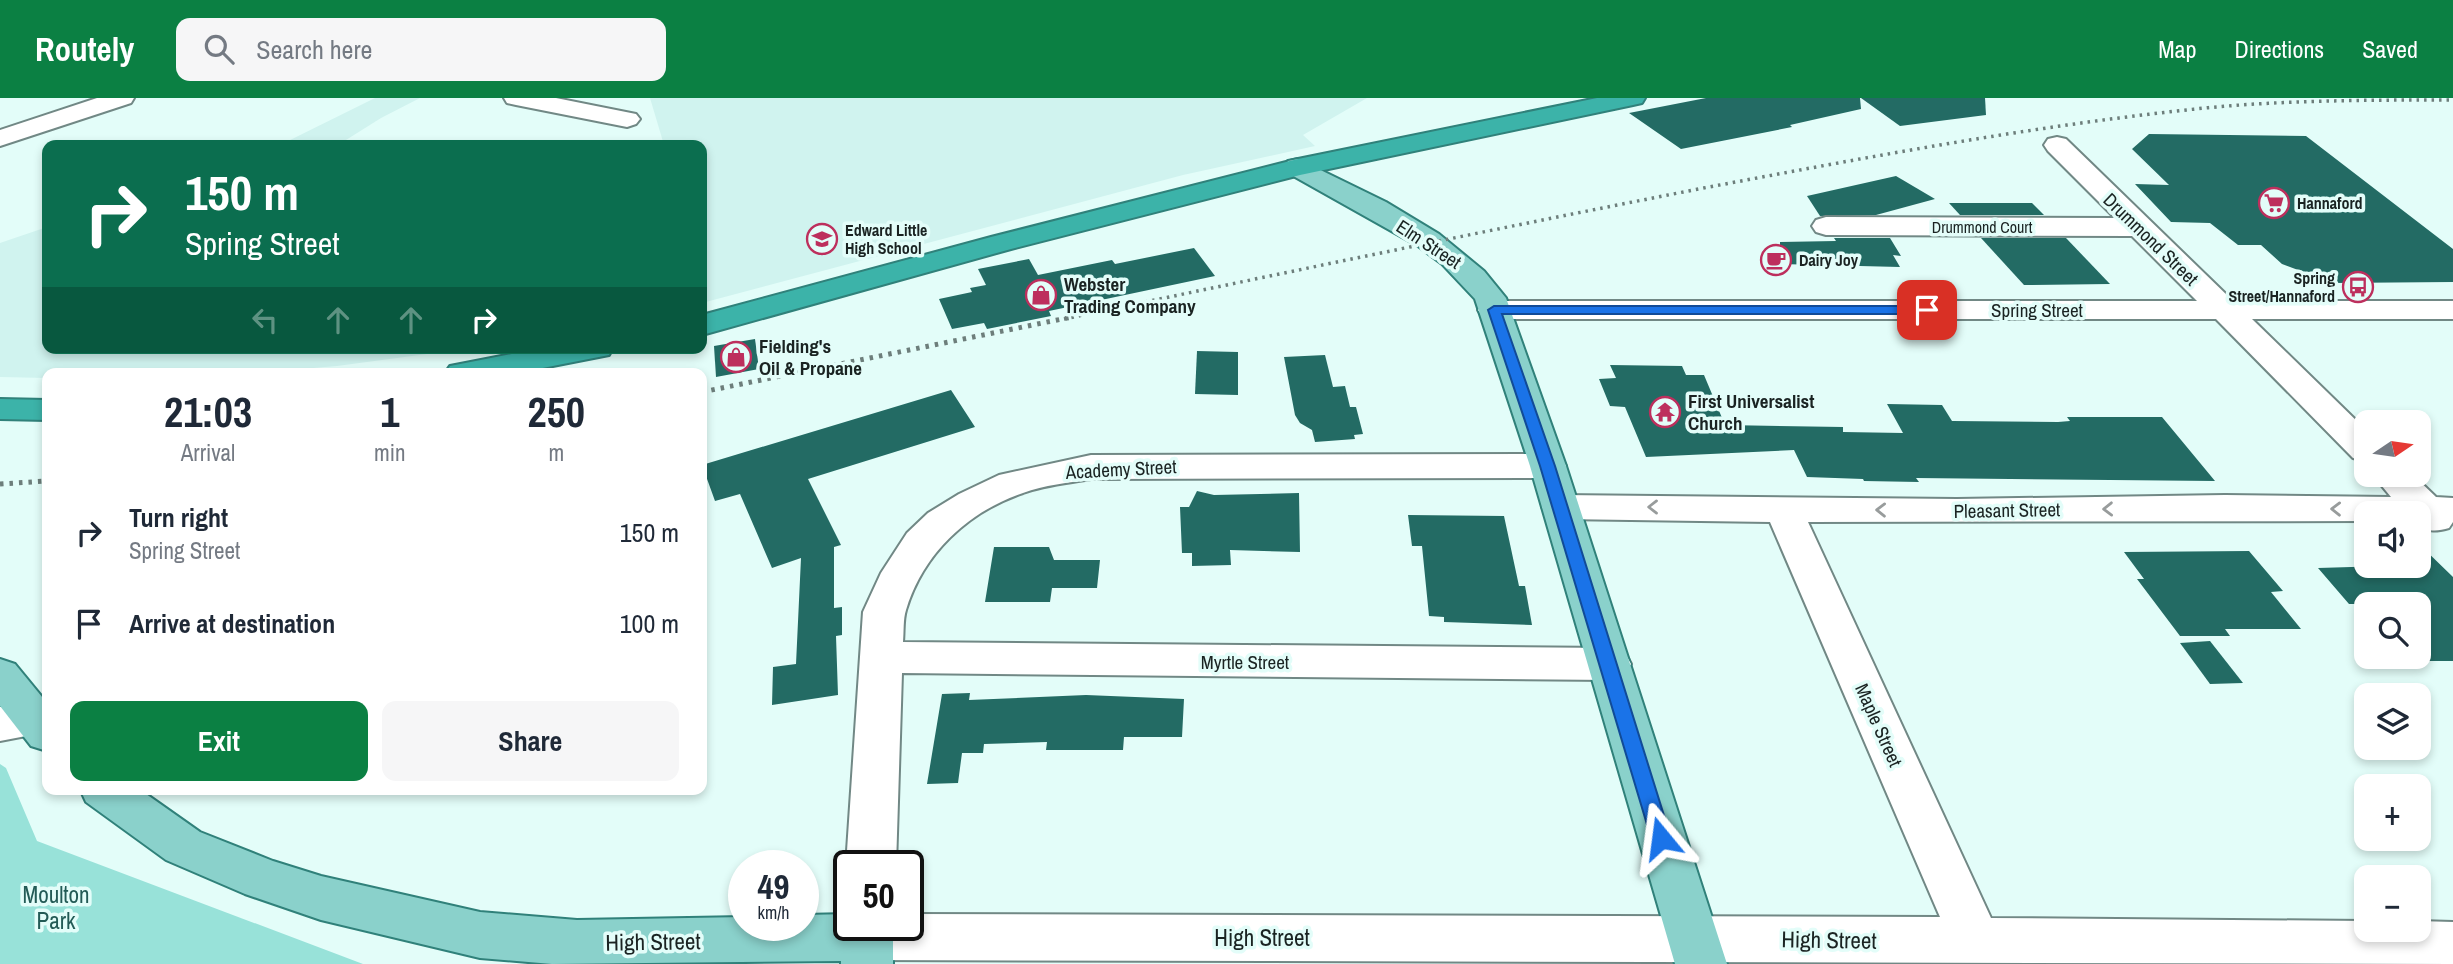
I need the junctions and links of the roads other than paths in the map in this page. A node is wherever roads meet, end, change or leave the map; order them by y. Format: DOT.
graph roads {
  1 [pos="122,98"];
  2 [pos="516,98"];
  3 [pos="1633,98"];
  4 [pos="627,119"];
  5 [pos="0,138"];
  6 [pos="2057,145"];
  7 [pos="1298,167"];
  8 [pos="1826,226"];
  9 [pos="2138,227"];
  10 [pos="1494,310"];
  11 [pos="2224,310"];
  12 [pos="2453,310"];
  13 [pos="707,324"];
  14 [pos="565,354"];
  15 [pos="489,368"];
  16 [pos="0,409"];
  17 [pos="42,410"];
  18 [pos="2354,438"];
  19 [pos="1548,466"];
  20 [pos="2406,487"];
  21 [pos="1561,507"];
  22 [pos="1783,508"];
  23 [pos="2444,518"];
  24 [pos="880,657"];
  25 [pos="1610,664"];
  26 [pos="0,675"];
  27 [pos="27,726"];
  28 [pos="111,795"];
  29 [pos="872,850"];
  30 [pos="867,942"];
  31 [pos="1976,942"];
  32 [pos="2453,945"];
  33 [pos="1696,951"];
  34 [pos="2323,954"];
  1 -- 5 [label="street"];
  2 -- 4 [label="street"];
  3 -- 7 [label="highway"];
  6 -- 9 [label="street, Drummond Street"];
  7 -- 10 [label="main road, Elm Street"];
  7 -- 13 [label="highway"];
  8 -- 9 [label="street, Drummond Court"];
  9 -- 11 [label="street, Drummond Street"];
  10 -- 11 [label="street, Spring Street"];
  10 -- 19 [label="main road, Elm Street"];
  11 -- 12 [label="street, Spring Street"];
  11 -- 18 [label="street, Drummond Street"];
  14 -- 15 [label="highway"];
  16 -- 17 [label="highway"];
  19 -- 21 [label="main road, Elm Street"];
  19 -- 24 [label="street, Academy Street"];
  20 -- 23 [label="street"];
  22 -- 21 [label="street, Pleasant Street, one-way"];
  21 -- 25 [label="main road, Elm Street"];
  23 -- 22 [label="street, Pleasant Street, one-way"];
  22 -- 31 [label="street, Maple Street"];
  24 -- 25 [label="street, Myrtle Street"];
  24 -- 29 [label="street, Academy Street"];
  25 -- 33 [label="main road, Elm Street"];
  26 -- 27 [label="main road"];
  28 -- 30 [label="main road, High Street"];
  30 -- 33 [label="street, High Street"];
  31 -- 33 [label="street, High Street"];
  31 -- 34 [label="street, High Street"];
  32 -- 34 [label="street, High Street"];
}
